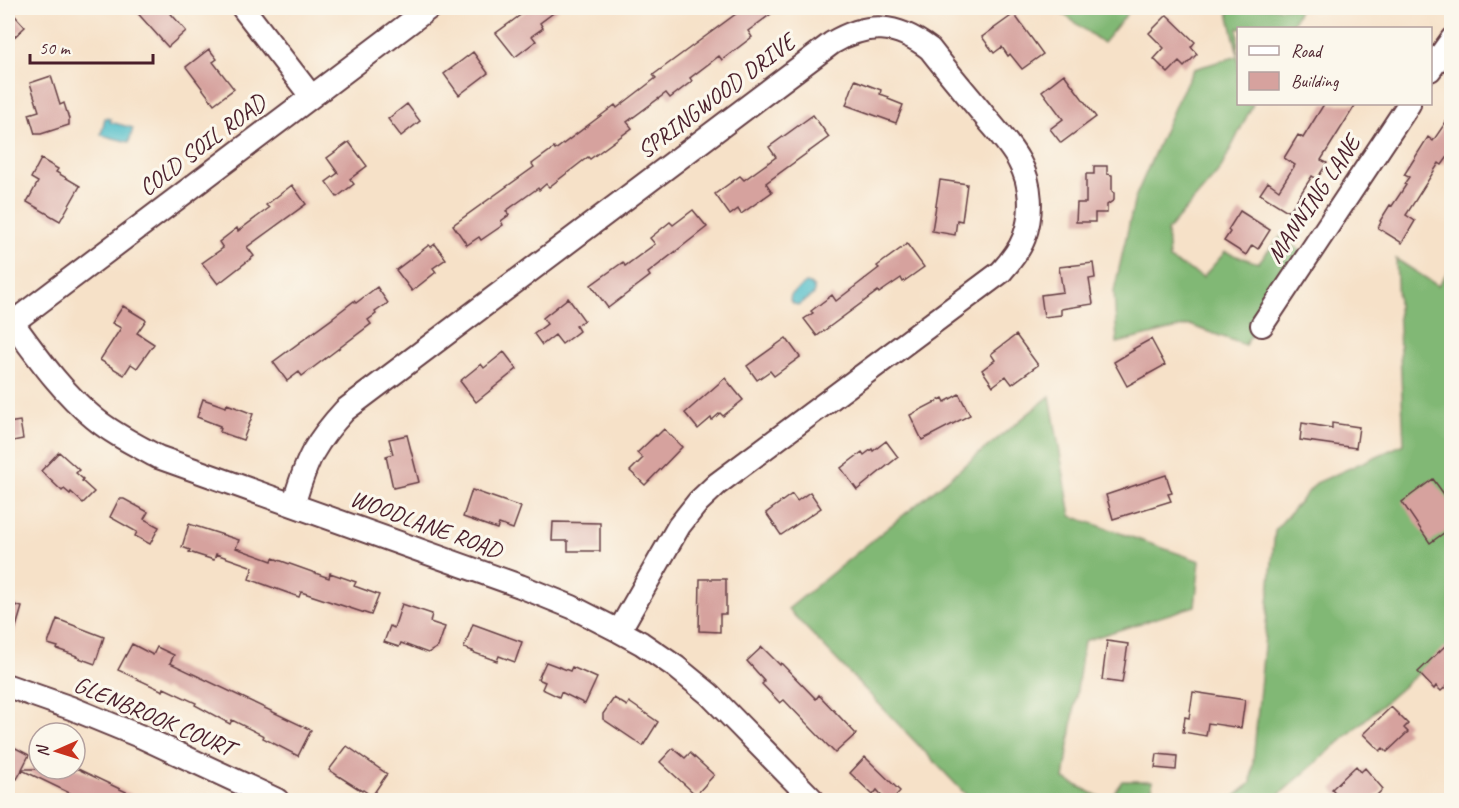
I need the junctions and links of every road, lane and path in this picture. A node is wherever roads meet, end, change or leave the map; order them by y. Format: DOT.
graph roads {
  1 [pos="243,8"];
  2 [pos="429,8"];
  3 [pos="1452,39"];
  4 [pos="1432,69"];
  5 [pos="311,96"];
  6 [pos="1408,105"];
  7 [pos="10,324"];
  8 [pos="1262,325"];
  9 [pos="293,505"];
  10 [pos="619,631"];
  11 [pos="8,686"];
  12 [pos="277,801"];
  13 [pos="813,801"];
  1 -- 5 [label="street"];
  2 -- 5 [label="street, COLD SOIL ROAD"];
  3 -- 4 [label="street"];
  5 -- 7 [label="street, COLD SOIL ROAD"];
  6 -- 8 [label="street, MANNING LANE"];
  7 -- 9 [label="street, WOODLANE ROAD"];
  9 -- 10 [label="street, WOODLANE ROAD"];
  9 -- 10 [label="street, SPRINGWOOD DRIVE"];
  10 -- 13 [label="street, WOODLANE ROAD"];
  11 -- 12 [label="street, GLENBROOK COURT"];
}
